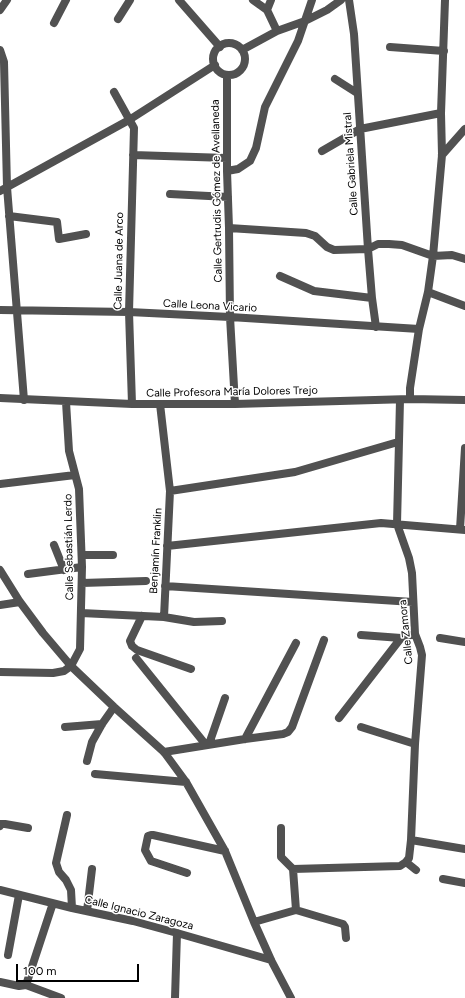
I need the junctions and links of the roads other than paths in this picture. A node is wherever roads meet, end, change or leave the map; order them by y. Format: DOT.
graph roads {
  1 [pos="7,0"];
  2 [pos="66,0"];
  3 [pos="130,0"];
  4 [pos="179,0"];
  5 [pos="253,0"];
  6 [pos="271,0"];
  7 [pos="312,0"];
  8 [pos="341,0"];
  9 [pos="349,0"];
  10 [pos="445,0"];
  11 [pos="0,10"];
  12 [pos="267,10"];
  13 [pos="118,19"];
  14 [pos="305,21"];
  15 [pos="54,23"];
  16 [pos="277,31"];
  17 [pos="220,47"];
  18 [pos="390,47"];
  19 [pos="0,50"];
  20 [pos="242,50"];
  21 [pos="444,51"];
  22 [pos="215,65"];
  23 [pos="227,74"];
  24 [pos="335,79"];
  25 [pos="114,92"];
  26 [pos="357,93"];
  27 [pos="441,113"];
  28 [pos="129,120"];
  29 [pos="360,129"];
  30 [pos="465,129"];
  31 [pos="322,151"];
  32 [pos="133,155"];
  33 [pos="442,155"];
  34 [pos="227,158"];
  35 [pos="227,171"];
  36 [pos="4,189"];
  37 [pos="170,194"];
  38 [pos="228,197"];
  39 [pos="9,216"];
  40 [pos="229,228"];
  41 [pos="86,234"];
  42 [pos="368,249"];
  43 [pos="433,256"];
  44 [pos="465,259"];
  45 [pos="280,276"];
  46 [pos="428,292"];
  47 [pos="372,298"];
  48 [pos="465,306"];
  49 [pos="0,310"];
  50 [pos="17,311"];
  51 [pos="129,312"];
  52 [pos="230,317"];
  53 [pos="376,327"];
  54 [pos="419,329"];
  55 [pos="0,398"];
  56 [pos="410,399"];
  57 [pos="24,400"];
  58 [pos="400,400"];
  59 [pos="465,400"];
  60 [pos="66,402"];
  61 [pos="132,404"];
  62 [pos="160,404"];
  63 [pos="235,404"];
  64 [pos="398,442"];
  65 [pos="465,448"];
  66 [pos="75,475"];
  67 [pos="0,484"];
  68 [pos="170,491"];
  69 [pos="397,524"];
  70 [pos="463,530"];
  71 [pos="54,545"];
  72 [pos="167,546"];
  73 [pos="82,555"];
  74 [pos="113,555"];
  75 [pos="82,567"];
  76 [pos="0,570"];
  77 [pos="64,570"];
  78 [pos="28,574"];
  79 [pos="146,581"];
  80 [pos="82,583"];
  81 [pos="165,586"];
  82 [pos="20,602"];
  83 [pos="413,602"];
  84 [pos="0,605"];
  85 [pos="81,613"];
  86 [pos="142,616"];
  87 [pos="164,617"];
  88 [pos="222,621"];
  89 [pos="415,634"];
  90 [pos="361,635"];
  91 [pos="401,638"];
  92 [pos="440,638"];
  93 [pos="324,640"];
  94 [pos="465,642"];
  95 [pos="296,643"];
  96 [pos="136,658"];
  97 [pos="71,666"];
  98 [pos="191,669"];
  99 [pos="0,672"];
  100 [pos="225,698"];
  101 [pos="114,707"];
  102 [pos="339,718"];
  103 [pos="102,724"];
  104 [pos="65,727"];
  105 [pos="361,727"];
  106 [pos="245,739"];
  107 [pos="208,744"];
  108 [pos="415,744"];
  109 [pos="164,752"];
  110 [pos="87,761"];
  111 [pos="95,774"];
  112 [pos="186,782"];
  113 [pos="67,815"];
  114 [pos="0,826"];
  115 [pos="28,828"];
  116 [pos="281,828"];
  117 [pos="411,840"];
  118 [pos="465,849"];
  119 [pos="225,852"];
  120 [pos="406,862"];
  121 [pos="92,869"];
  122 [pos="293,869"];
  123 [pos="416,870"];
  124 [pos="187,872"];
  125 [pos="444,879"];
  126 [pos="465,883"];
  127 [pos="0,890"];
  128 [pos="19,896"];
  129 [pos="53,903"];
  130 [pos="72,908"];
  131 [pos="296,910"];
  132 [pos="87,911"];
  133 [pos="254,922"];
  134 [pos="177,933"];
  135 [pos="346,938"];
  136 [pos="8,955"];
  137 [pos="271,960"];
  138 [pos="0,982"];
  139 [pos="26,985"];
  140 [pos="61,998"];
  141 [pos="175,998"];
  142 [pos="291,998"];
  1 -- 11 [label="street"];
  2 -- 15 [label="street"];
  3 -- 13 [label="street"];
  4 -- 17 [label="street"];
  5 -- 12 [label="street"];
  6 -- 12 [label="street"];
  7 -- 14 [label="street"];
  8 -- 14 [label="street"];
  9 -- 26 [label="street, Calle Gabriela Mistral"];
  10 -- 21 [label="street"];
  12 -- 16 [label="street"];
  14 -- 16 [label="street"];
  14 -- 35 [label="street"];
  16 -- 20 [label="street"];
  17 -- 20 [label="street"];
  17 -- 22 [label="street"];
  18 -- 21 [label="street"];
  19 -- 36 [label="street"];
  20 -- 23 [label="street"];
  21 -- 27 [label="street"];
  22 -- 23 [label="street"];
  22 -- 28 [label="street"];
  23 -- 34 [label="street, Calle Gertrudis Gómez de Avellaneda"];
  24 -- 26 [label="street"];
  25 -- 28 [label="street, Calle Juana de Arco"];
  26 -- 29 [label="street, Calle Gabriela Mistral"];
  27 -- 29 [label="street"];
  27 -- 33 [label="street"];
  28 -- 32 [label="street, Calle Juana de Arco"];
  28 -- 36 [label="street"];
  29 -- 31 [label="street"];
  29 -- 42 [label="street, Calle Gabriela Mistral"];
  30 -- 33 [label="street"];
  32 -- 34 [label="street"];
  32 -- 51 [label="street, Calle Juana de Arco"];
  33 -- 43 [label="street"];
  34 -- 35 [label="street, Calle Gertrudis Gómez de Avellaneda"];
  35 -- 38 [label="street, Calle Gertrudis Gómez de Avellaneda"];
  36 -- 39 [label="street"];
  37 -- 38 [label="street"];
  38 -- 40 [label="street, Calle Gertrudis Gómez de Avellaneda"];
  39 -- 41 [label="street"];
  39 -- 50 [label="street"];
  40 -- 42 [label="street"];
  40 -- 52 [label="street, Calle Gertrudis Gómez de Avellaneda"];
  42 -- 43 [label="street"];
  42 -- 47 [label="street, Calle Gabriela Mistral"];
  43 -- 44 [label="street"];
  43 -- 46 [label="street"];
  45 -- 47 [label="street"];
  46 -- 48 [label="street"];
  46 -- 54 [label="street"];
  47 -- 53 [label="street, Calle Gabriela Mistral"];
  49 -- 50 [label="street, Calle Leona Vicario"];
  50 -- 51 [label="street, Calle Leona Vicario"];
  50 -- 57 [label="street"];
  51 -- 52 [label="street, Calle Leona Vicario"];
  51 -- 61 [label="street, Calle Juana de Arco"];
  52 -- 53 [label="street, Calle Leona Vicario"];
  52 -- 63 [label="street, Calle Gertrudis Gómez de Avellaneda"];
  53 -- 54 [label="street, Calle Leona Vicario"];
  54 -- 56 [label="street"];
  55 -- 57 [label="street, Calle Profesora María Dolores Trejo"];
  56 -- 58 [label="street, Calle Profesora María Dolores Trejo"];
  56 -- 59 [label="street, Calle Profesora María Dolores Trejo"];
  57 -- 60 [label="street, Calle Profesora María Dolores Trejo"];
  58 -- 63 [label="street, Calle Profesora María Dolores Trejo"];
  58 -- 64 [label="street, Calle Zamora"];
  60 -- 61 [label="street, Calle Profesora María Dolores Trejo"];
  60 -- 66 [label="street, Calle Sebastián Lerdo"];
  61 -- 62 [label="street, Calle Profesora María Dolores Trejo"];
  62 -- 63 [label="street, Calle Profesora María Dolores Trejo"];
  62 -- 68 [label="street, Benjamín Franklin"];
  64 -- 68 [label="street"];
  64 -- 69 [label="street, Calle Zamora"];
  65 -- 70 [label="street"];
  66 -- 67 [label="street"];
  66 -- 73 [label="street, Calle Sebastián Lerdo"];
  68 -- 72 [label="street, Benjamín Franklin"];
  69 -- 70 [label="street"];
  69 -- 72 [label="street"];
  69 -- 83 [label="street, Calle Zamora"];
  71 -- 77 [label="street"];
  72 -- 81 [label="street, Benjamín Franklin"];
  73 -- 74 [label="street"];
  73 -- 75 [label="street, Calle Sebastián Lerdo"];
  75 -- 77 [label="street"];
  75 -- 80 [label="street, Calle Sebastián Lerdo"];
  76 -- 82 [label="street"];
  77 -- 78 [label="street"];
  79 -- 80 [label="street"];
  80 -- 85 [label="street, Calle Sebastián Lerdo"];
  81 -- 83 [label="street"];
  81 -- 87 [label="street, Benjamín Franklin"];
  82 -- 84 [label="street"];
  82 -- 97 [label="street"];
  83 -- 89 [label="street, Calle Zamora"];
  85 -- 86 [label="street"];
  85 -- 97 [label="street, Calle Sebastián Lerdo"];
  86 -- 87 [label="street"];
  86 -- 98 [label="street"];
  87 -- 88 [label="street"];
  89 -- 91 [label="street"];
  89 -- 108 [label="street, Calle Zamora"];
  90 -- 91 [label="street"];
  91 -- 102 [label="street"];
  92 -- 94 [label="street"];
  93 -- 106 [label="street"];
  95 -- 106 [label="street"];
  96 -- 107 [label="street"];
  97 -- 99 [label="street"];
  97 -- 101 [label="street"];
  100 -- 107 [label="street"];
  101 -- 103 [label="street"];
  101 -- 109 [label="street"];
  103 -- 104 [label="street"];
  103 -- 110 [label="street"];
  105 -- 108 [label="street"];
  106 -- 107 [label="street"];
  107 -- 109 [label="street"];
  108 -- 117 [label="street, Calle Zamora"];
  109 -- 112 [label="street"];
  111 -- 112 [label="street"];
  112 -- 119 [label="street"];
  113 -- 130 [label="street"];
  114 -- 115 [label="street"];
  116 -- 122 [label="street"];
  117 -- 118 [label="street"];
  117 -- 120 [label="street, Calle Zamora"];
  119 -- 124 [label="street"];
  119 -- 133 [label="street"];
  120 -- 122 [label="street"];
  120 -- 123 [label="street"];
  121 -- 132 [label="street"];
  122 -- 131 [label="street"];
  125 -- 126 [label="street"];
  127 -- 128 [label="street, Calle Ignacio Zaragoza"];
  128 -- 129 [label="street, Calle Ignacio Zaragoza"];
  128 -- 136 [label="street"];
  129 -- 130 [label="street, Calle Ignacio Zaragoza"];
  129 -- 139 [label="street"];
  130 -- 132 [label="street, Calle Ignacio Zaragoza"];
  131 -- 133 [label="street"];
  131 -- 135 [label="street"];
  132 -- 134 [label="street, Calle Ignacio Zaragoza"];
  133 -- 137 [label="street"];
  134 -- 137 [label="street, Calle Ignacio Zaragoza"];
  134 -- 141 [label="street"];
  137 -- 142 [label="street"];
  138 -- 139 [label="street"];
  139 -- 140 [label="street"];
}
